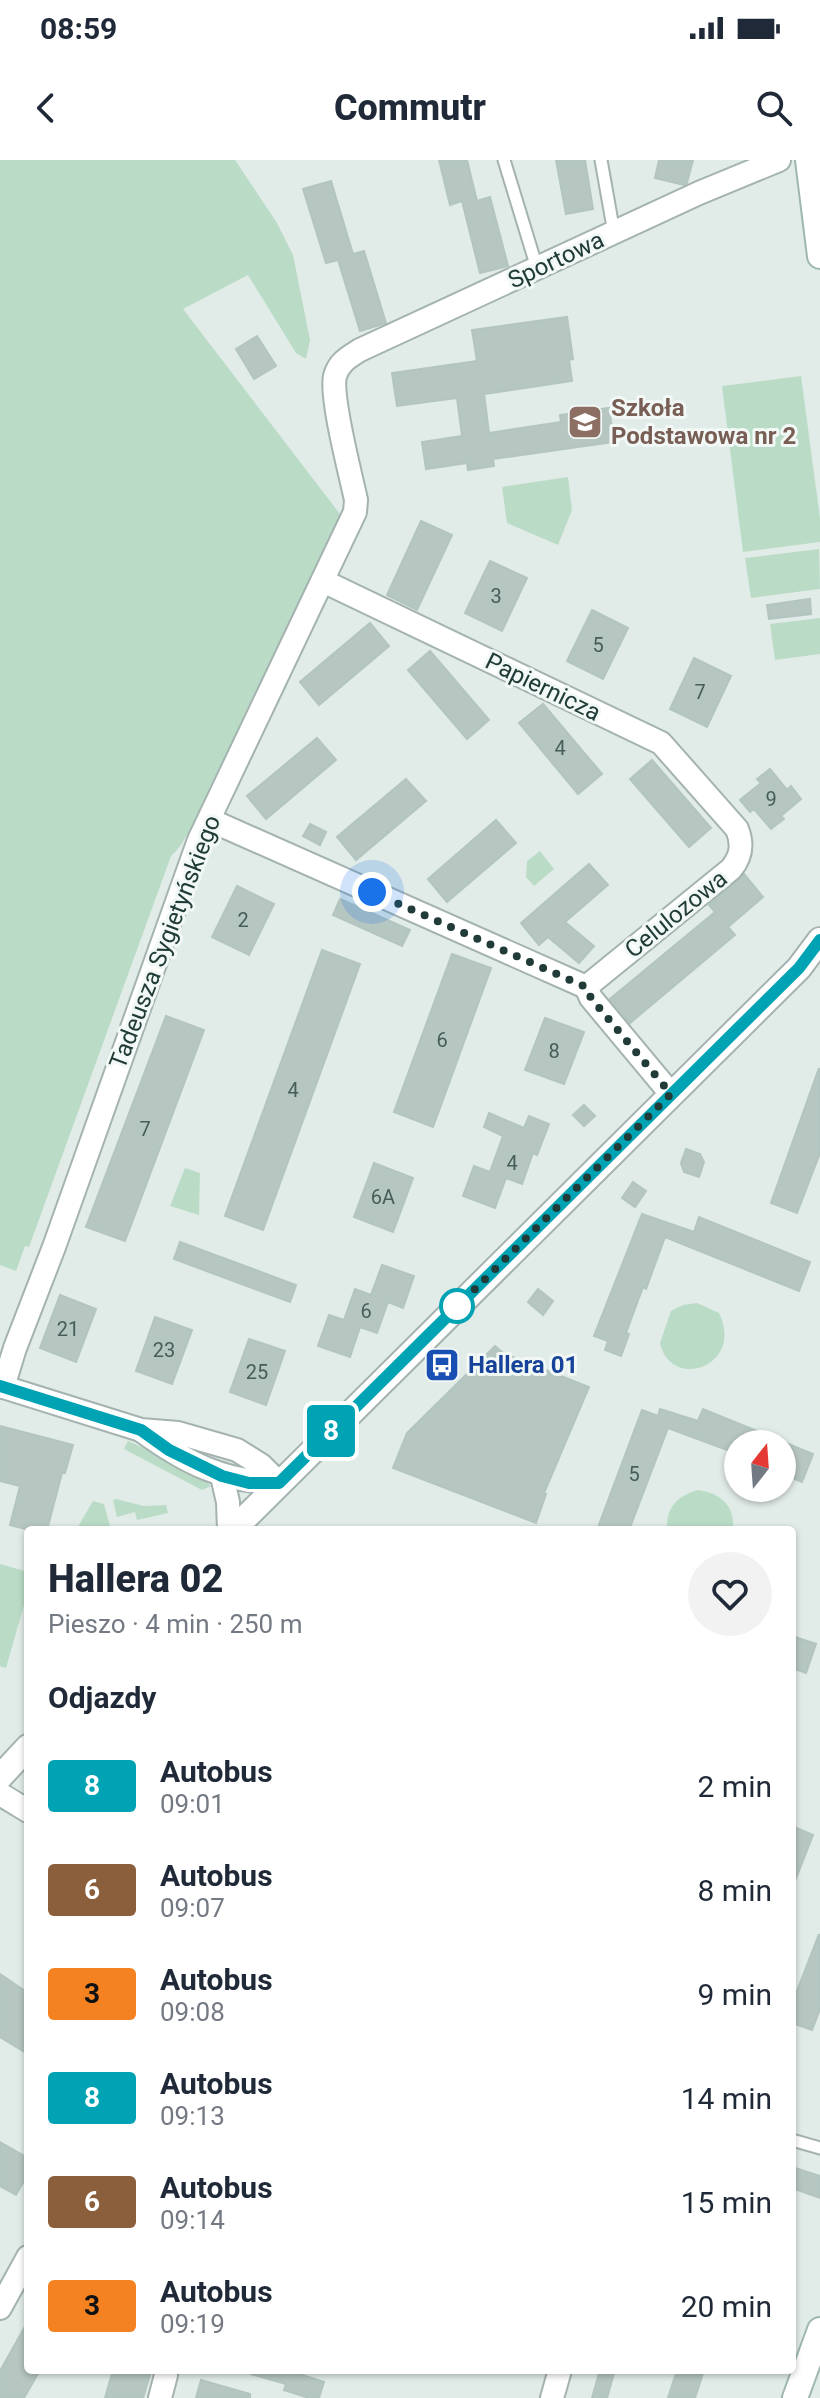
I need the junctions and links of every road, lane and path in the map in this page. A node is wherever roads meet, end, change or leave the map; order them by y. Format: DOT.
graph roads {
  1 [pos="504,160"];
  2 [pos="601,160"];
  3 [pos="779,160"];
  4 [pos="794,160"];
  5 [pos="808,160"];
  6 [pos="614,233"];
  7 [pos="820,256"];
  8 [pos="537,268"];
  9 [pos="338,368"];
  10 [pos="323,581"];
  11 [pos="210,820"];
  12 [pos="737,829"];
  13 [pos="820,940"];
  14 [pos="809,963"];
  15 [pos="586,987"];
  16 [pos="671,1094"];
  17 [pos="2,1387"];
  18 [pos="141,1430"];
  19 [pos="222,1476"];
  20 [pos="279,1483"];
  21 [pos="231,1526"];
  22 [pos="235,1526"];
  23 [pos="24,1751"];
  24 [pos="0,1777"];
  25 [pos="0,1794"];
  26 [pos="24,1809"];
  27 [pos="796,2141"];
  28 [pos="820,2148"];
  29 [pos="24,2264"];
  30 [pos="0,2308"];
  31 [pos="820,2330"];
  32 [pos="559,2374"];
  33 [pos="166,2375"];
  34 [pos="160,2398"];
  35 [pos="552,2398"];
  36 [pos="795,2398"];
  1 -- 8 [label="lane"];
  2 -- 6 [label="lane"];
  3 -- 6 [label="street, Sportowa"];
  4 -- 5 [label="street"];
  5 -- 7 [label="street"];
  6 -- 8 [label="street, Sportowa"];
  8 -- 9 [label="street, Sportowa"];
  9 -- 10 [label="street, Tadeusza Sygietyńskiego"];
  10 -- 11 [label="street, Tadeusza Sygietyńskiego"];
  10 -- 12 [label="street, Papiernicza"];
  11 -- 15 [label="street"];
  11 -- 17 [label="street, Tadeusza Sygietyńskiego"];
  12 -- 15 [label="street, Celulozowa"];
  13 -- 14 [label="street"];
  14 -- 16 [label="street"];
  15 -- 16 [label="street"];
  16 -- 20 [label="street"];
  17 -- 18 [label="street"];
  18 -- 19 [label="street"];
  18 -- 20 [label="street"];
  19 -- 20 [label="street"];
  19 -- 21 [label="street"];
  20 -- 22 [label="street"];
  23 -- 24 [label="street"];
  25 -- 26 [label="street"];
  27 -- 28 [label="lane"];
  29 -- 30 [label="street"];
  31 -- 36 [label="street"];
  32 -- 35 [label="street"];
  33 -- 34 [label="street"];
}
